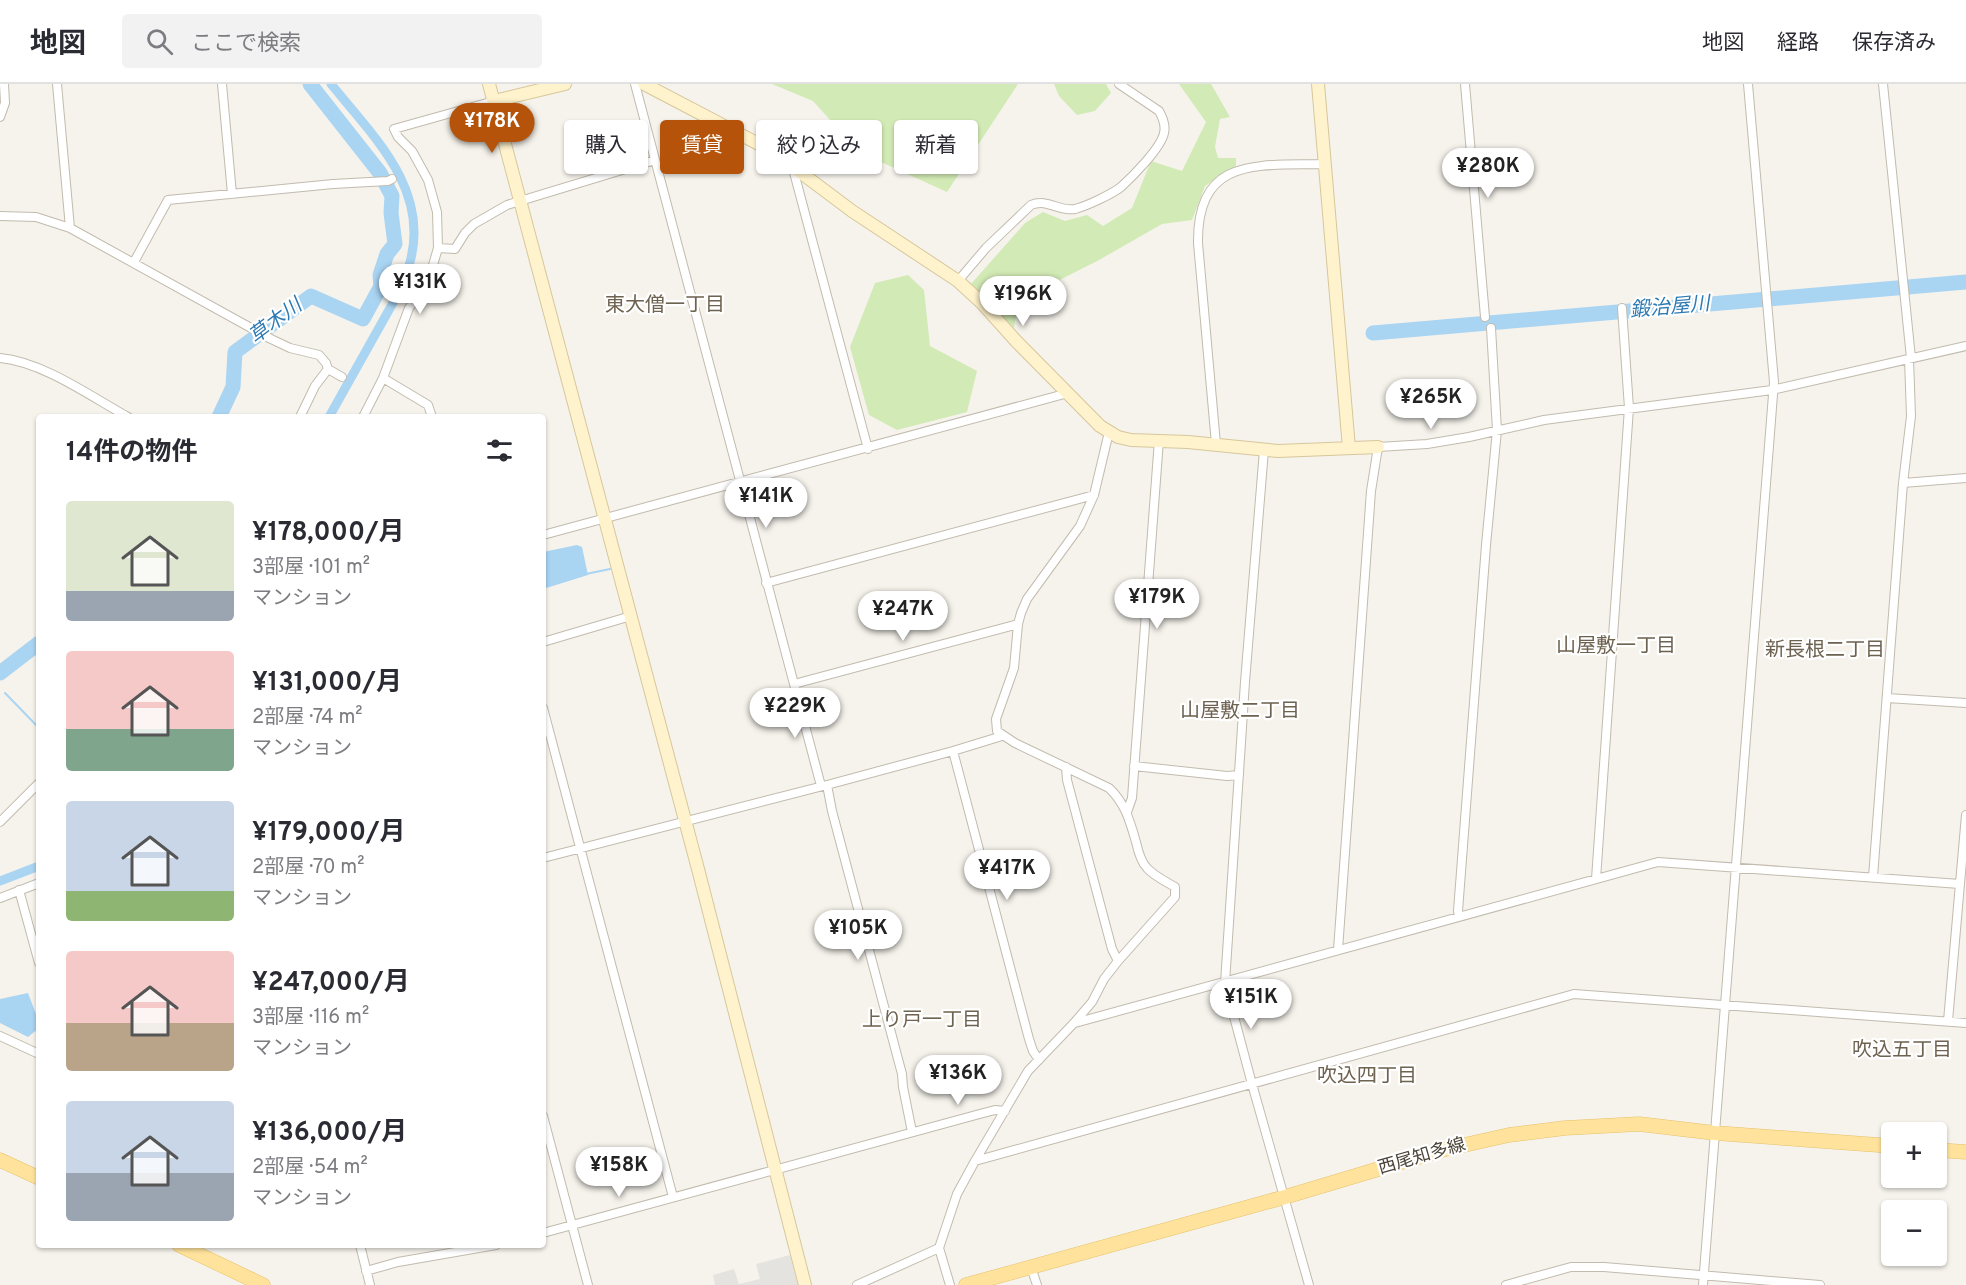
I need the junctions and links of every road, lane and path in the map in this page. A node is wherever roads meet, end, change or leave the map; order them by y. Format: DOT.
graph roads {
  1 [pos="4,84"];
  2 [pos="57,84"];
  3 [pos="222,84"];
  4 [pos="489,84"];
  5 [pos="565,84"];
  6 [pos="635,84"];
  7 [pos="644,84"];
  8 [pos="1119,84"];
  9 [pos="1318,84"];
  10 [pos="1465,84"];
  11 [pos="1748,84"];
  12 [pos="1883,84"];
  13 [pos="494,101"];
  14 [pos="0,117"];
  15 [pos="756,143"];
  16 [pos="655,160"];
  17 [pos="1325,164"];
  18 [pos="794,174"];
  19 [pos="804,174"];
  20 [pos="392,179"];
  21 [pos="232,194"];
  22 [pos="519,200"];
  23 [pos="0,216"];
  24 [pos="70,228"];
  25 [pos="438,248"];
  26 [pos="134,262"];
  27 [pos="958,281"];
  28 [pos="1622,311"];
  29 [pos="1485,317"];
  30 [pos="1491,328"];
  31 [pos="1966,346"];
  32 [pos="0,358"];
  33 [pos="1910,358"];
  34 [pos="328,369"];
  35 [pos="342,377"];
  36 [pos="383,378"];
  37 [pos="1772,390"];
  38 [pos="1068,393"];
  39 [pos="1629,408"];
  40 [pos="124,414"];
  41 [pos="301,414"];
  42 [pos="365,414"];
  43 [pos="431,414"];
  44 [pos="1497,430"];
  45 [pos="1109,432"];
  46 [pos="1159,440"];
  47 [pos="1216,444"];
  48 [pos="1378,447"];
  49 [pos="1349,448"];
  50 [pos="868,449"];
  51 [pos="1264,450"];
  52 [pos="1966,478"];
  53 [pos="740,482"];
  54 [pos="1903,483"];
  55 [pos="1094,495"];
  56 [pos="604,519"];
  57 [pos="546,534"];
  58 [pos="766,583"];
  59 [pos="631,616"];
  60 [pos="1018,624"];
  61 [pos="546,641"];
  62 [pos="795,684"];
  63 [pos="1887,698"];
  64 [pos="1966,703"];
  65 [pos="546,719"];
  66 [pos="1002,736"];
  67 [pos="953,751"];
  68 [pos="1134,766"];
  69 [pos="1066,767"];
  70 [pos="1239,775"];
  71 [pos="36,786"];
  72 [pos="824,786"];
  73 [pos="1127,812"];
  74 [pos="1966,815"];
  75 [pos="0,822"];
  76 [pos="684,822"];
  77 [pos="581,848"];
  78 [pos="546,857"];
  79 [pos="1736,869"];
  80 [pos="1873,877"];
  81 [pos="1596,879"];
  82 [pos="36,884"];
  83 [pos="1960,884"];
  84 [pos="20,890"];
  85 [pos="0,898"];
  86 [pos="1459,916"];
  87 [pos="1338,950"];
  88 [pos="36,951"];
  89 [pos="1118,961"];
  90 [pos="1225,983"];
  91 [pos="1726,1004"];
  92 [pos="1948,1021"];
  93 [pos="1074,1023"];
  94 [pos="1966,1023"];
  95 [pos="0,1036"];
  96 [pos="36,1053"];
  97 [pos="1039,1060"];
  98 [pos="1252,1084"];
  99 [pos="1005,1112"];
  100 [pos="546,1127"];
  101 [pos="912,1132"];
  102 [pos="1715,1132"];
  103 [pos="1881,1145"];
  104 [pos="1947,1150"];
  105 [pos="1966,1152"];
  106 [pos="0,1160"];
  107 [pos="975,1161"];
  108 [pos="776,1169"];
  109 [pos="36,1177"];
  110 [pos="673,1197"];
  111 [pos="1285,1197"];
  112 [pos="572,1225"];
  113 [pos="546,1232"];
  114 [pos="185,1248"];
  115 [pos="361,1248"];
  116 [pos="468,1248"];
  117 [pos="939,1248"];
  118 [pos="1031,1267"];
  119 [pos="366,1271"];
  120 [pos="1703,1281"];
  121 [pos="263,1285"];
  122 [pos="370,1285"];
  123 [pos="588,1285"];
  124 [pos="806,1285"];
  125 [pos="857,1285"];
  126 [pos="950,1285"];
  127 [pos="966,1285"];
  128 [pos="1036,1285"];
  129 [pos="1309,1285"];
  130 [pos="1506,1285"];
  131 [pos="1820,1285"];
  1 -- 14 [label="street"];
  2 -- 24 [label="street"];
  3 -- 21 [label="street"];
  4 -- 13 [label="street"];
  5 -- 13 [label="street"];
  6 -- 16 [label="street"];
  7 -- 15 [label="street"];
  8 -- 27 [label="street"];
  9 -- 17 [label="street"];
  10 -- 29 [label="street"];
  11 -- 37 [label="street"];
  12 -- 33 [label="street"];
  13 -- 22 [label="street"];
  13 -- 25 [label="street"];
  16 -- 22 [label="street"];
  16 -- 53 [label="street"];
  17 -- 47 [label="street"];
  17 -- 49 [label="street"];
  18 -- 50 [label="street"];
  19 -- 27 [label="street"];
  20 -- 21 [label="street"];
  21 -- 26 [label="street"];
  22 -- 25 [label="street"];
  22 -- 56 [label="street"];
  23 -- 24 [label="street"];
  24 -- 26 [label="street"];
  25 -- 36 [label="street"];
  26 -- 34 [label="street"];
  27 -- 38 [label="street"];
  28 -- 39 [label="street"];
  30 -- 44 [label="street"];
  31 -- 33 [label="street"];
  32 -- 40 [label="street"];
  33 -- 37 [label="street"];
  33 -- 54 [label="street"];
  34 -- 35 [label="street"];
  34 -- 41 [label="street"];
  36 -- 42 [label="street"];
  36 -- 43 [label="street"];
  37 -- 39 [label="street"];
  37 -- 79 [label="street"];
  38 -- 45 [label="street"];
  38 -- 50 [label="street"];
  39 -- 44 [label="street"];
  39 -- 81 [label="street"];
  44 -- 48 [label="street"];
  44 -- 86 [label="street"];
  45 -- 46 [label="street"];
  45 -- 55 [label="street"];
  46 -- 47 [label="street"];
  46 -- 68 [label="street"];
  47 -- 51 [label="street"];
  48 -- 49 [label="street"];
  48 -- 87 [label="street"];
  49 -- 51 [label="street"];
  50 -- 53 [label="street"];
  51 -- 70 [label="street"];
  52 -- 54 [label="street"];
  53 -- 56 [label="street"];
  53 -- 58 [label="street"];
  54 -- 63 [label="street"];
  55 -- 58 [label="street"];
  55 -- 60 [label="street"];
  56 -- 57 [label="street"];
  56 -- 59 [label="street"];
  58 -- 62 [label="street"];
  59 -- 61 [label="street"];
  59 -- 76 [label="street"];
  60 -- 62 [label="street"];
  60 -- 66 [label="street"];
  62 -- 72 [label="street"];
  63 -- 64 [label="street"];
  63 -- 80 [label="street"];
  65 -- 77 [label="street"];
  66 -- 67 [label="street"];
  66 -- 69 [label="street"];
  67 -- 72 [label="street"];
  67 -- 97 [label="street"];
  68 -- 70 [label="street"];
  68 -- 73 [label="street"];
  69 -- 73 [label="street"];
  69 -- 89 [label="street"];
  70 -- 90 [label="street"];
  71 -- 75 [label="street"];
  72 -- 76 [label="street"];
  72 -- 101 [label="street"];
  73 -- 89 [label="street"];
  74 -- 83 [label="street"];
  76 -- 77 [label="street"];
  76 -- 108 [label="street"];
  77 -- 78 [label="street"];
  77 -- 110 [label="street"];
  79 -- 80 [label="street"];
  79 -- 81 [label="street"];
  79 -- 91 [label="street"];
  80 -- 83 [label="street"];
  81 -- 86 [label="street"];
  82 -- 84 [label="street"];
  83 -- 92 [label="street"];
  84 -- 85 [label="street"];
  84 -- 88 [label="street"];
  86 -- 87 [label="street"];
  87 -- 90 [label="street"];
  89 -- 93 [label="street"];
  90 -- 93 [label="street"];
  90 -- 98 [label="street"];
  91 -- 92 [label="street"];
  91 -- 98 [label="street"];
  91 -- 102 [label="street"];
  92 -- 94 [label="street"];
  93 -- 97 [label="street"];
  95 -- 96 [label="street"];
  97 -- 99 [label="street"];
  98 -- 107 [label="street"];
  98 -- 111 [label="street"];
  99 -- 101 [label="street"];
  99 -- 107 [label="street"];
  100 -- 112 [label="street"];
  101 -- 108 [label="street"];
  102 -- 103 [label="main road, 西尾知多線"];
  102 -- 111 [label="main road, 西尾知多線"];
  102 -- 120 [label="street"];
  104 -- 105 [label="main road"];
  106 -- 109 [label="main road"];
  107 -- 117 [label="street"];
  108 -- 110 [label="street"];
  108 -- 124 [label="street"];
  110 -- 112 [label="street"];
  111 -- 118 [label="main road, 西尾知多線"];
  111 -- 129 [label="street"];
  112 -- 113 [label="street"];
  112 -- 123 [label="street"];
  114 -- 121 [label="main road"];
  115 -- 119 [label="street"];
  116 -- 119 [label="street"];
  117 -- 125 [label="street"];
  117 -- 126 [label="street"];
  118 -- 127 [label="main road, 西尾知多線"];
  118 -- 128 [label="street"];
  119 -- 122 [label="street"];
  120 -- 130 [label="street"];
  120 -- 131 [label="street"];
}
